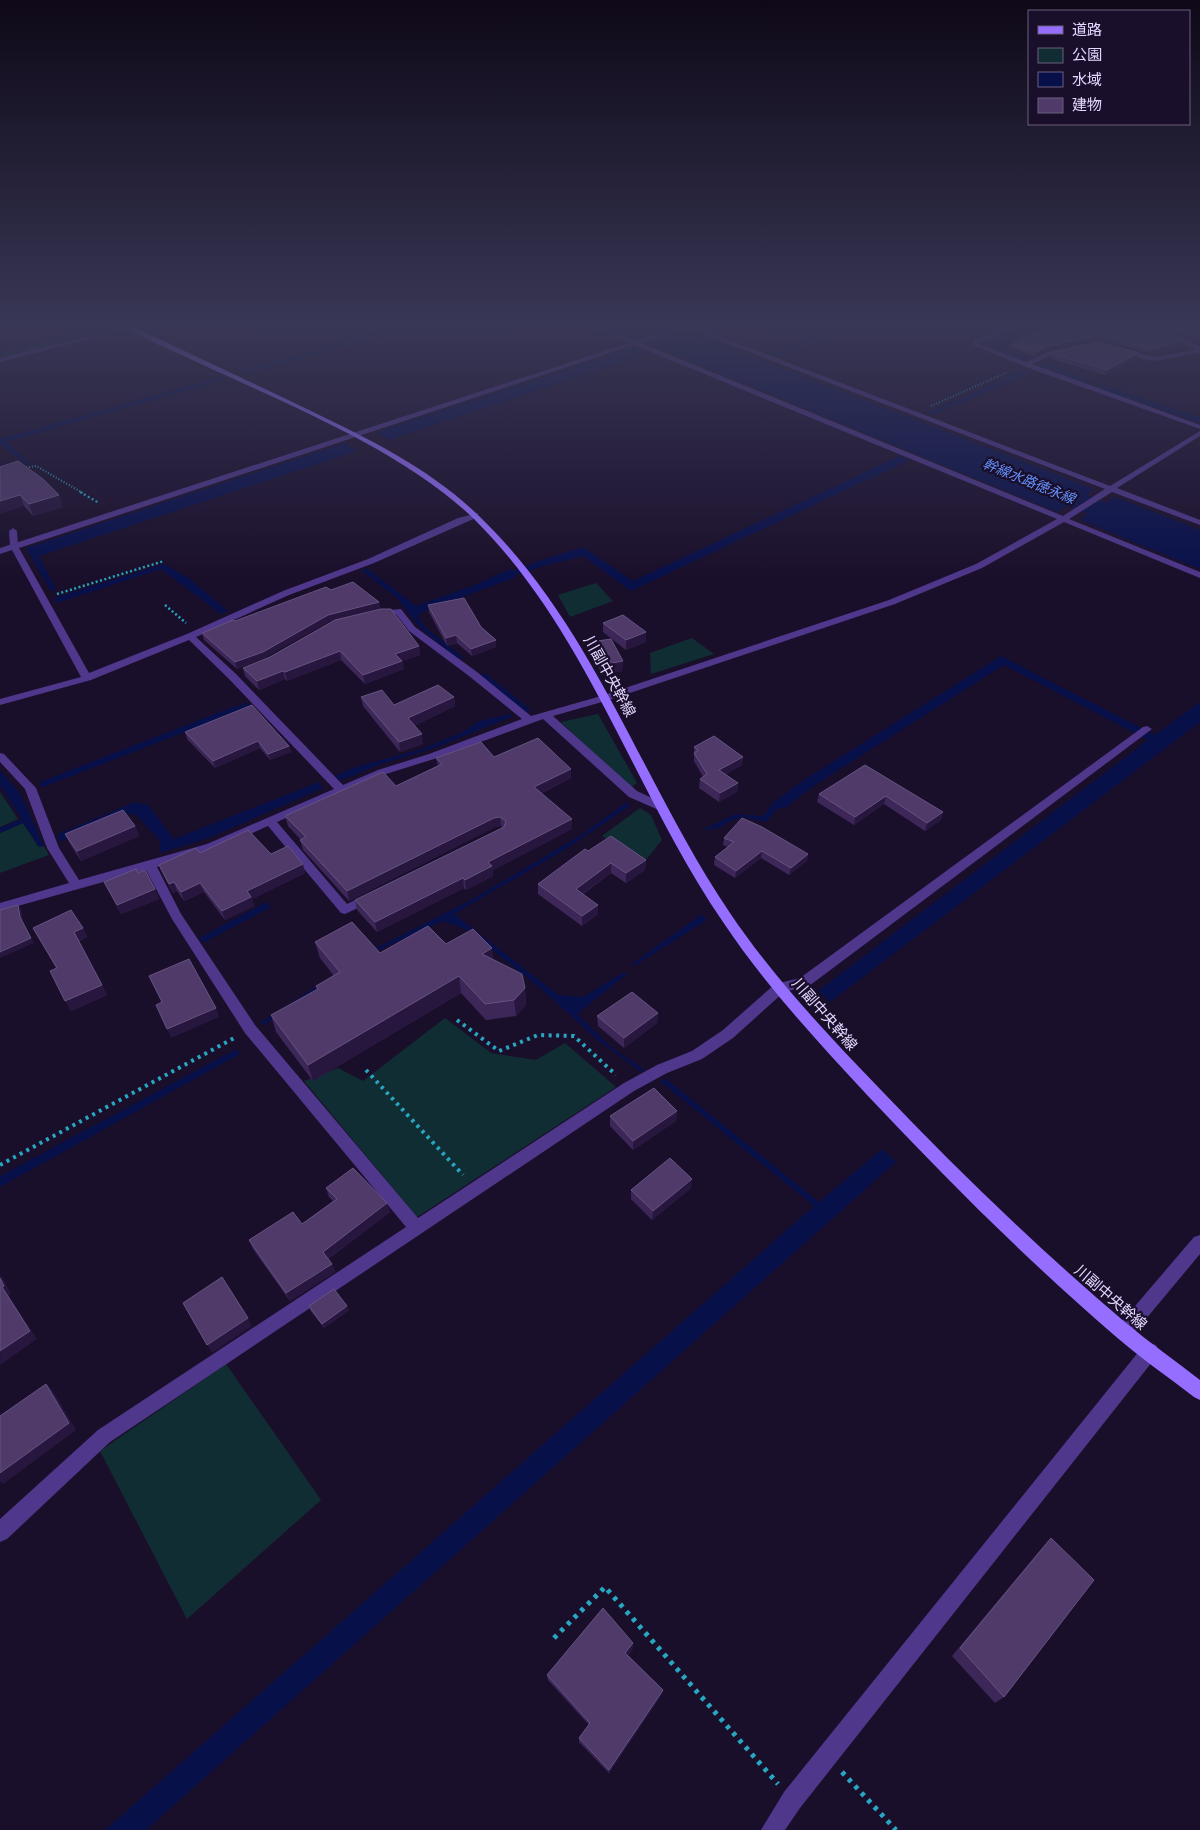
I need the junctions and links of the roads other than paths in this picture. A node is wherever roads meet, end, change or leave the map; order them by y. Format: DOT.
graph roads {
  1 [pos="304,409"];
  2 [pos="431,409"];
  3 [pos="796,409"];
  4 [pos="905,409"];
  5 [pos="1150,409"];
  6 [pos="1200,427"];
  7 [pos="1200,433"];
  8 [pos="356,434"];
  9 [pos="1110,489"];
  10 [pos="475,515"];
  11 [pos="1063,519"];
  12 [pos="1200,523"];
  13 [pos="13,531"];
  14 [pos="14,546"];
  15 [pos="0,551"];
  16 [pos="1200,576"];
  17 [pos="362,617"];
  18 [pos="193,634"];
  19 [pos="87,678"];
  20 [pos="605,698"];
  21 [pos="0,702"];
  22 [pos="546,716"];
  23 [pos="529,720"];
  24 [pos="1142,733"];
  25 [pos="0,756"];
  26 [pos="340,789"];
  27 [pos="661,807"];
  28 [pos="270,821"];
  29 [pos="150,865"];
  30 [pos="76,885"];
  31 [pos="380,893"];
  32 [pos="0,907"];
  33 [pos="780,988"];
  34 [pos="416,1227"];
  35 [pos="1200,1242"];
  36 [pos="1124,1332"];
  37 [pos="1150,1351"];
  38 [pos="1200,1392"];
  39 [pos="0,1532"];
  40 [pos="772,1830"];
  1 -- 8 [label="street, 川副中央幹線"];
  2 -- 8 [label="street"];
  3 -- 11 [label="street"];
  4 -- 9 [label="street"];
  5 -- 6 [label="street"];
  7 -- 9 [label="street"];
  8 -- 10 [label="street, 川副中央幹線"];
  8 -- 14 [label="street"];
  9 -- 11 [label="street"];
  9 -- 12 [label="street"];
  10 -- 18 [label="street"];
  10 -- 20 [label="street, 川副中央幹線"];
  11 -- 16 [label="street"];
  11 -- 20 [label="street"];
  13 -- 14 [label="street"];
  14 -- 15 [label="street"];
  14 -- 19 [label="street"];
  17 -- 23 [label="street"];
  18 -- 19 [label="street"];
  18 -- 26 [label="street"];
  19 -- 21 [label="street"];
  20 -- 22 [label="street"];
  20 -- 27 [label="street, 川副中央幹線"];
  22 -- 23 [label="street"];
  22 -- 27 [label="street"];
  23 -- 26 [label="street"];
  24 -- 33 [label="street"];
  25 -- 30 [label="street"];
  26 -- 28 [label="street"];
  27 -- 33 [label="street, 川副中央幹線"];
  28 -- 29 [label="street"];
  28 -- 31 [label="street"];
  29 -- 30 [label="street"];
  29 -- 34 [label="street"];
  30 -- 32 [label="street"];
  33 -- 34 [label="street"];
  33 -- 36 [label="street, 川副中央幹線"];
  34 -- 39 [label="street"];
  35 -- 36 [label="street"];
  36 -- 37 [label="street, 川副中央幹線"];
  37 -- 38 [label="street, 川副中央幹線"];
  37 -- 40 [label="street"];
}
